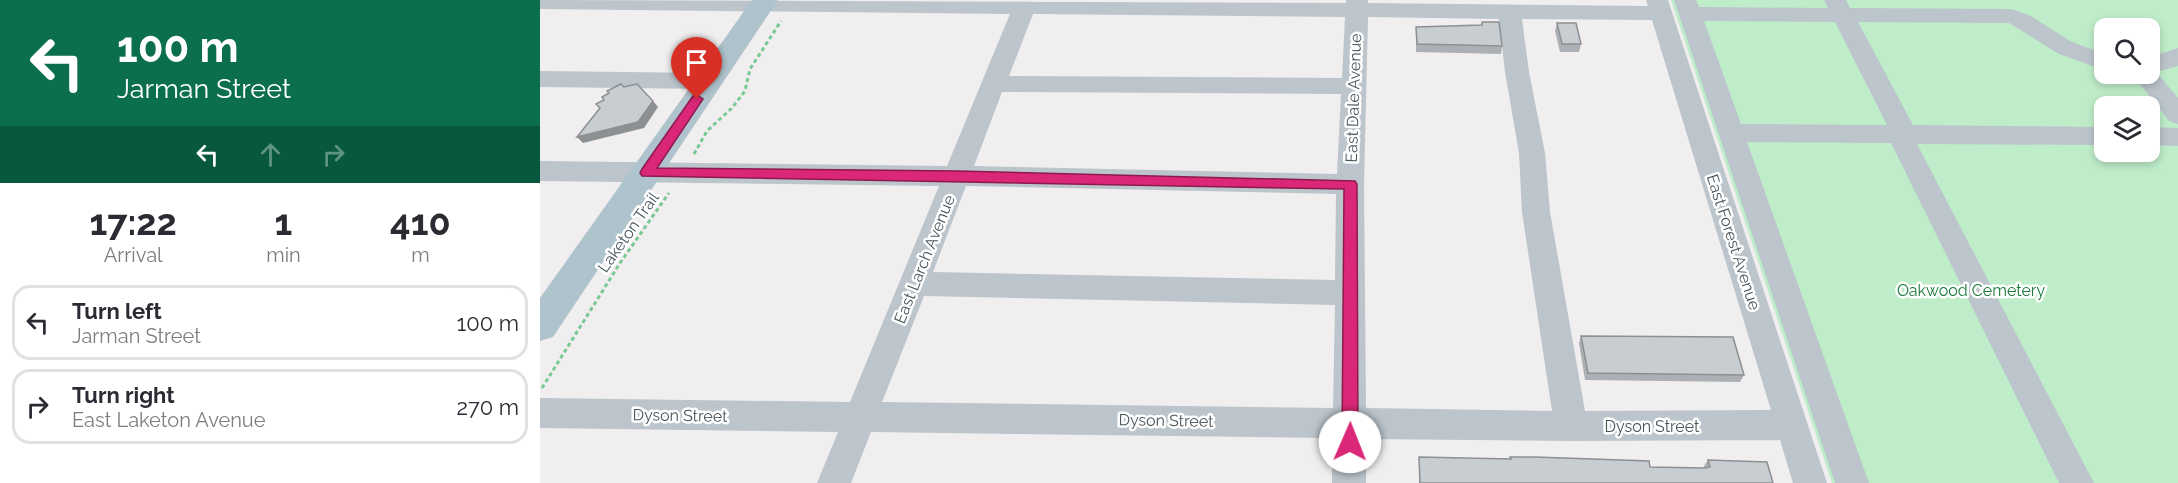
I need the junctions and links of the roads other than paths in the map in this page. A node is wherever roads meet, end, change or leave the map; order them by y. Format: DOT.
graph roads {
  1 [pos="540,2"];
  2 [pos="772,3"];
  3 [pos="1025,4"];
  4 [pos="1356,5"];
  5 [pos="1673,7"];
  6 [pos="1839,7"];
  7 [pos="1510,11"];
  8 [pos="2178,56"];
  9 [pos="2094,60"];
  10 [pos="2160,63"];
  11 [pos="540,79"];
  12 [pos="709,81"];
  13 [pos="994,84"];
  14 [pos="2152,84"];
  15 [pos="1354,86"];
  16 [pos="2178,115"];
  17 [pos="1732,133"];
  18 [pos="1900,136"];
  19 [pos="2094,136"];
  20 [pos="2160,136"];
  21 [pos="2178,136"];
  22 [pos="540,171"];
  23 [pos="647,173"];
  24 [pos="958,176"];
  25 [pos="1350,184"];
  26 [pos="915,284"];
  27 [pos="1351,293"];
  28 [pos="540,326"];
  29 [pos="540,413"];
  30 [pos="861,417"];
  31 [pos="1351,422"];
  32 [pos="1792,425"];
  33 [pos="1571,426"];
  34 [pos="834,483"];
  35 [pos="1349,483"];
  36 [pos="1810,483"];
  37 [pos="1852,483"];
  38 [pos="2077,483"];
  1 -- 2 [label="street"];
  2 -- 3 [label="street"];
  2 -- 12 [label="main road"];
  3 -- 4 [label="street"];
  3 -- 13 [label="street, East Larch Avenue"];
  4 -- 7 [label="street"];
  4 -- 15 [label="street, East Dale Avenue"];
  5 -- 6 [label="street"];
  5 -- 7 [label="street"];
  5 -- 17 [label="street"];
  5 -- 32 [label="street, East Forest Avenue"];
  6 -- 9 [label="street"];
  6 -- 18 [label="street"];
  7 -- 33 [label="street"];
  8 -- 10 [label="street"];
  11 -- 12 [label="street"];
  12 -- 23 [label="main road"];
  13 -- 15 [label="street"];
  13 -- 24 [label="street, East Larch Avenue"];
  14 -- 16 [label="street"];
  15 -- 25 [label="street, East Dale Avenue"];
  17 -- 18 [label="street"];
  17 -- 37 [label="street"];
  18 -- 19 [label="street"];
  18 -- 38 [label="street"];
  20 -- 21 [label="street"];
  22 -- 23 [label="street"];
  23 -- 24 [label="street"];
  23 -- 28 [label="main road"];
  24 -- 25 [label="street"];
  24 -- 26 [label="street, East Larch Avenue"];
  25 -- 27 [label="street, East Dale Avenue"];
  26 -- 27 [label="street"];
  26 -- 30 [label="street, East Larch Avenue"];
  27 -- 31 [label="street, East Dale Avenue"];
  29 -- 30 [label="street, Dyson Street"];
  30 -- 31 [label="street, Dyson Street"];
  30 -- 34 [label="street, East Larch Avenue"];
  31 -- 33 [label="street, Dyson Street"];
  31 -- 35 [label="street, East Dale Avenue"];
  32 -- 33 [label="street, Dyson Street"];
  32 -- 36 [label="street, East Forest Avenue"];
}
